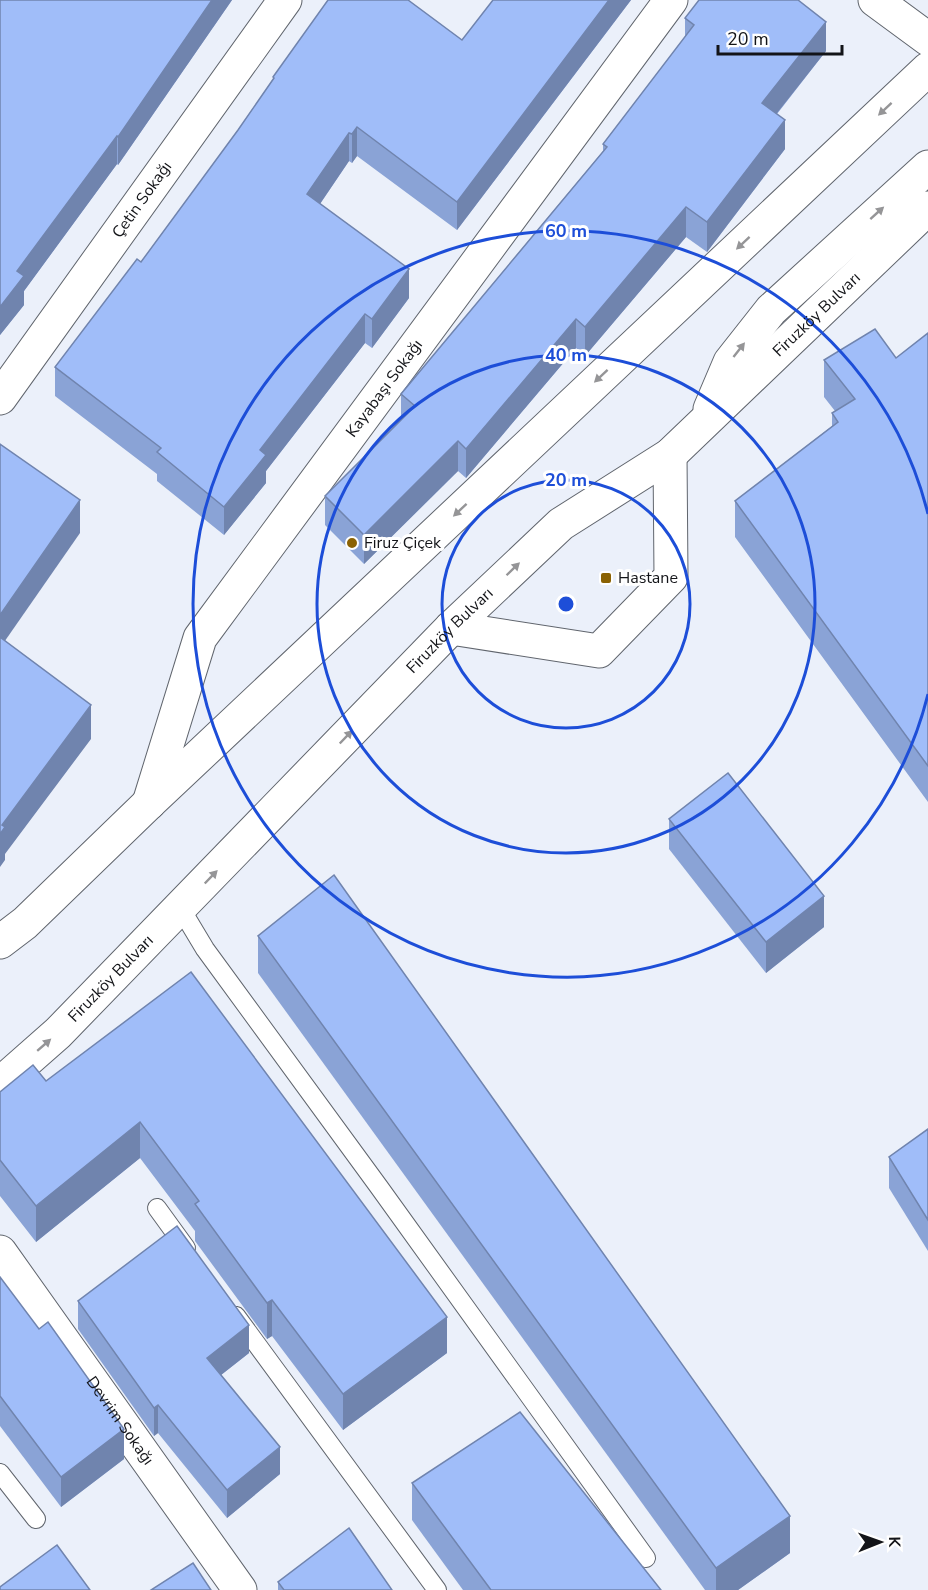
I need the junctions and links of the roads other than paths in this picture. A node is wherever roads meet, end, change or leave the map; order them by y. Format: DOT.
graph roads {
  1 [pos="285,0"];
  2 [pos="671,0"];
  3 [pos="875,0"];
  4 [pos="928,39"];
  5 [pos="928,69"];
  6 [pos="928,167"];
  7 [pos="928,208"];
  8 [pos="0,398"];
  9 [pos="705,421"];
  10 [pos="670,455"];
  11 [pos="451,628"];
  12 [pos="149,803"];
  13 [pos="180,909"];
  14 [pos="0,942"];
  15 [pos="0,1084"];
  16 [pos="157,1208"];
  17 [pos="0,1252"];
  18 [pos="198,1265"];
  19 [pos="226,1303"];
  20 [pos="0,1473"];
  21 [pos="36,1519"];
  22 [pos="646,1558"];
  23 [pos="240,1590"];
  24 [pos="437,1590"];
  1 -- 8 [label="main road, Çetin Sokağı"];
  2 -- 12 [label="main road, Kayabaşı Sokağı"];
  3 -- 4 [label="main road"];
  5 -- 12 [label="main road, one-way"];
  9 -- 6 [label="main road, one-way"];
  7 -- 9 [label="main road, Firuzköy Bulvarı"];
  9 -- 10 [label="main road, Firuzköy Bulvarı"];
  11 -- 10 [label="main road, Firuzköy Bulvarı, one-way"];
  10 -- 11 [label="main road"];
  13 -- 11 [label="main road, Firuzköy Bulvarı, one-way"];
  12 -- 14 [label="main road"];
  15 -- 13 [label="main road, Firuzköy Bulvarı, one-way"];
  13 -- 22 [label="lane"];
  16 -- 18 [label="lane"];
  17 -- 23 [label="main road, Devrim Sokağı"];
  19 -- 24 [label="lane"];
  20 -- 21 [label="lane"];
}
